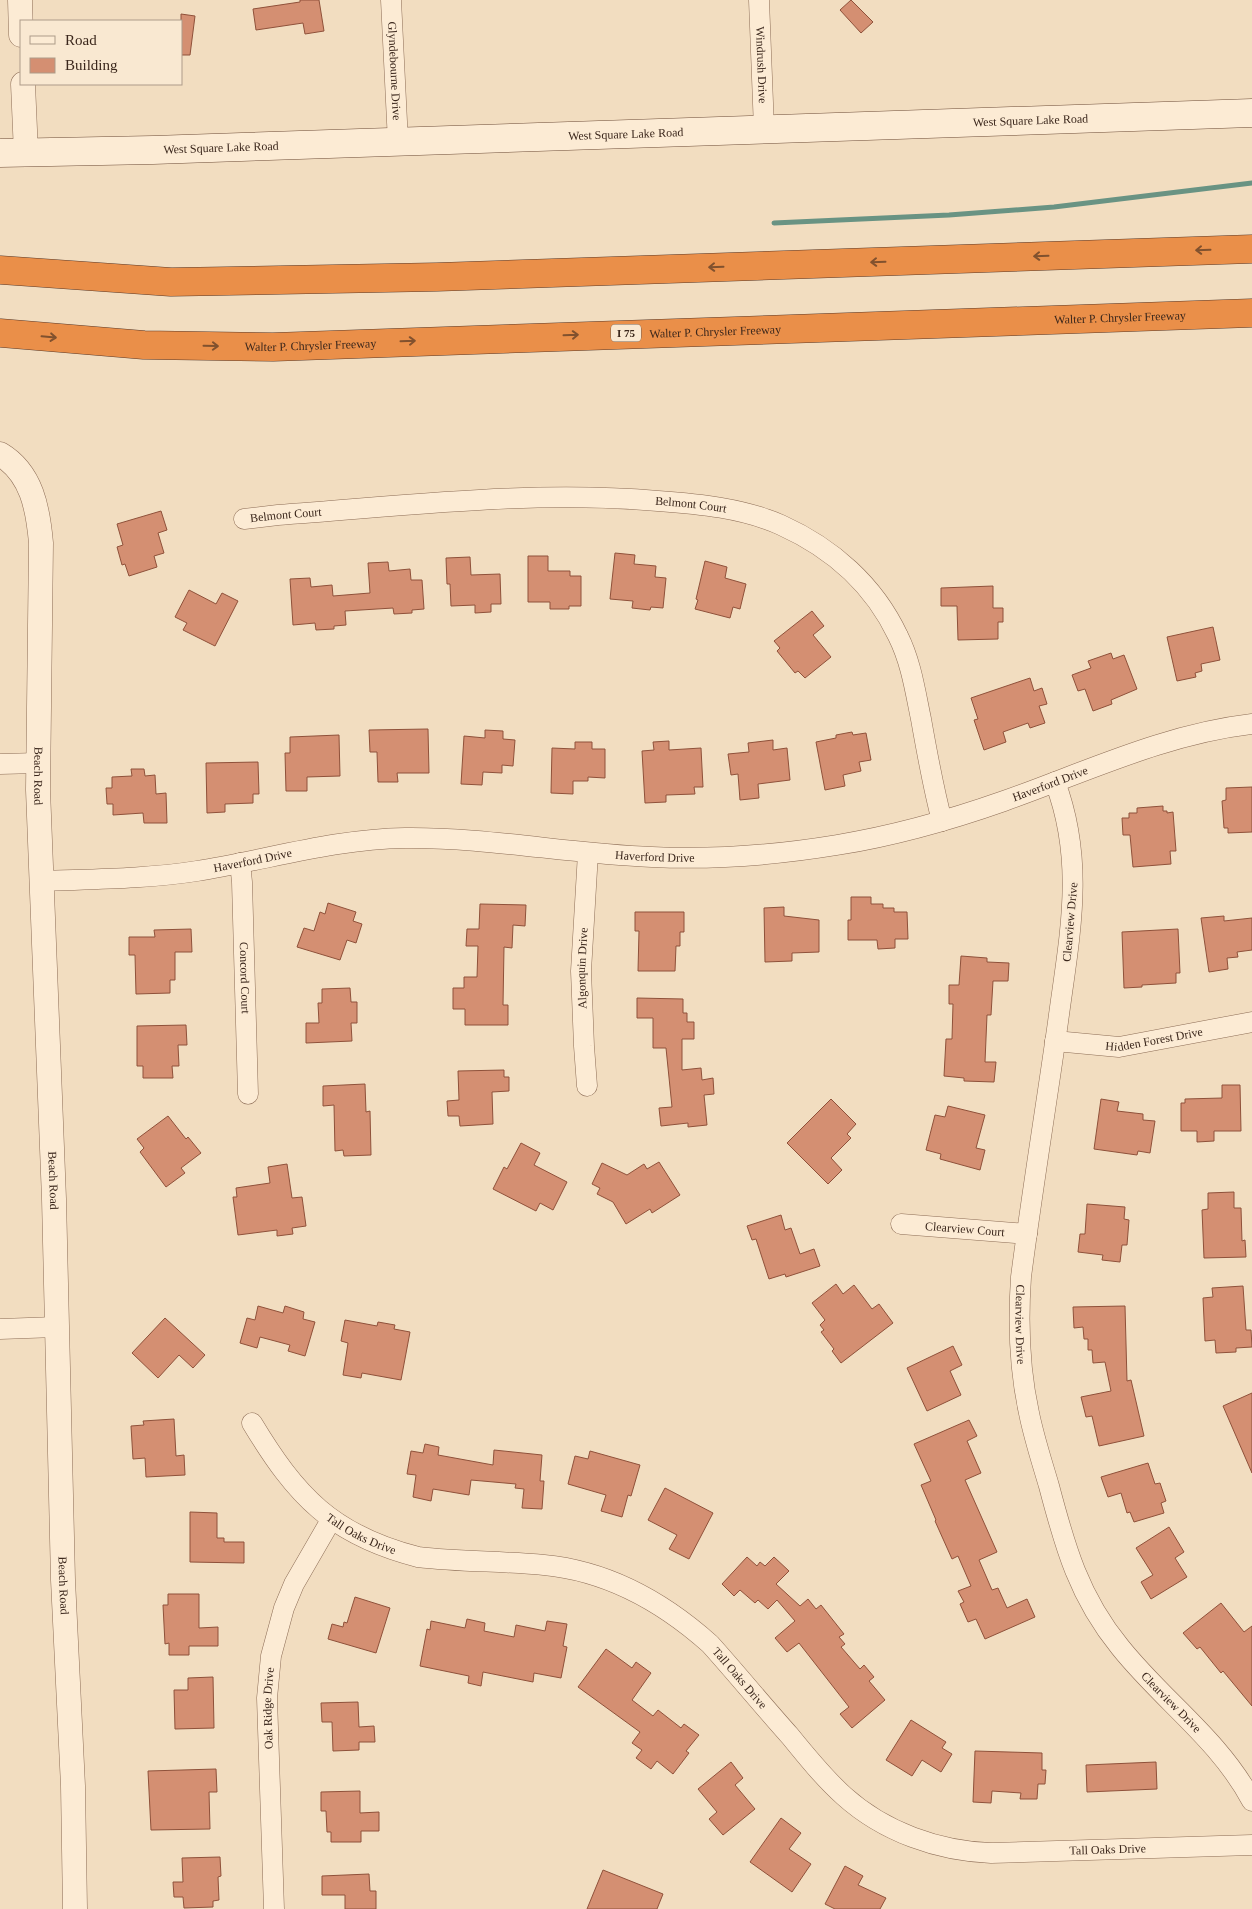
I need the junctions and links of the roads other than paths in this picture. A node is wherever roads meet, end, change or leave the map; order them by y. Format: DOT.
graph roads {
  1 [pos="20,0"];
  2 [pos="391,0"];
  3 [pos="759,0"];
  4 [pos="21,20"];
  5 [pos="23,85"];
  6 [pos="1252,113"];
  7 [pos="764,129"];
  8 [pos="398,142"];
  9 [pos="13,153"];
  10 [pos="1252,249"];
  11 [pos="0,270"];
  12 [pos="1252,313"];
  13 [pos="0,333"];
  14 [pos="5,457"];
  15 [pos="244,519"];
  16 [pos="1252,724"];
  17 [pos="38,763"];
  18 [pos="0,764"];
  19 [pos="1055,782"];
  20 [pos="942,820"];
  21 [pos="588,853"];
  22 [pos="240,863"];
  23 [pos="43,881"];
  24 [pos="1252,1022"];
  25 [pos="1055,1041"];
  26 [pos="587,1086"];
  27 [pos="248,1094"];
  28 [pos="901,1224"];
  29 [pos="1027,1234"];
  30 [pos="56,1327"];
  31 [pos="0,1329"];
  32 [pos="252,1423"];
  33 [pos="331,1520"];
  34 [pos="1252,1801"];
  35 [pos="1252,1844"];
  36 [pos="75,1909"];
  37 [pos="274,1909"];
  1 -- 4 [label="street"];
  2 -- 8 [label="street, Glyndebourne Drive"];
  3 -- 7 [label="street, Windrush Drive"];
  5 -- 9 [label="street"];
  6 -- 7 [label="main road, West Square Lake Road"];
  7 -- 8 [label="main road, West Square Lake Road"];
  8 -- 9 [label="main road, West Square Lake Road"];
  10 -- 11 [label="highway, one-way"];
  13 -- 12 [label="highway, Walter P. Chrysler Freeway / I 75, one-way"];
  14 -- 17 [label="street, Beach Road"];
  15 -- 20 [label="street, Belmont Court"];
  16 -- 19 [label="street, Haverford Drive"];
  17 -- 18 [label="street"];
  17 -- 23 [label="street, Beach Road"];
  19 -- 20 [label="street, Haverford Drive"];
  19 -- 25 [label="street, Clearview Drive"];
  20 -- 21 [label="street, Haverford Drive"];
  21 -- 22 [label="street, Haverford Drive"];
  21 -- 26 [label="street, Algonquin Drive"];
  22 -- 23 [label="street, Haverford Drive"];
  22 -- 27 [label="street, Concord Court"];
  23 -- 30 [label="street, Beach Road"];
  24 -- 25 [label="street, Hidden Forest Drive"];
  25 -- 29 [label="street, Clearview Drive"];
  28 -- 29 [label="street, Clearview Court"];
  29 -- 34 [label="street, Clearview Drive"];
  30 -- 31 [label="street"];
  30 -- 36 [label="street, Beach Road"];
  32 -- 33 [label="street, Tall Oaks Drive"];
  33 -- 35 [label="street, Tall Oaks Drive"];
  33 -- 37 [label="street, Oak Ridge Drive"];
}
